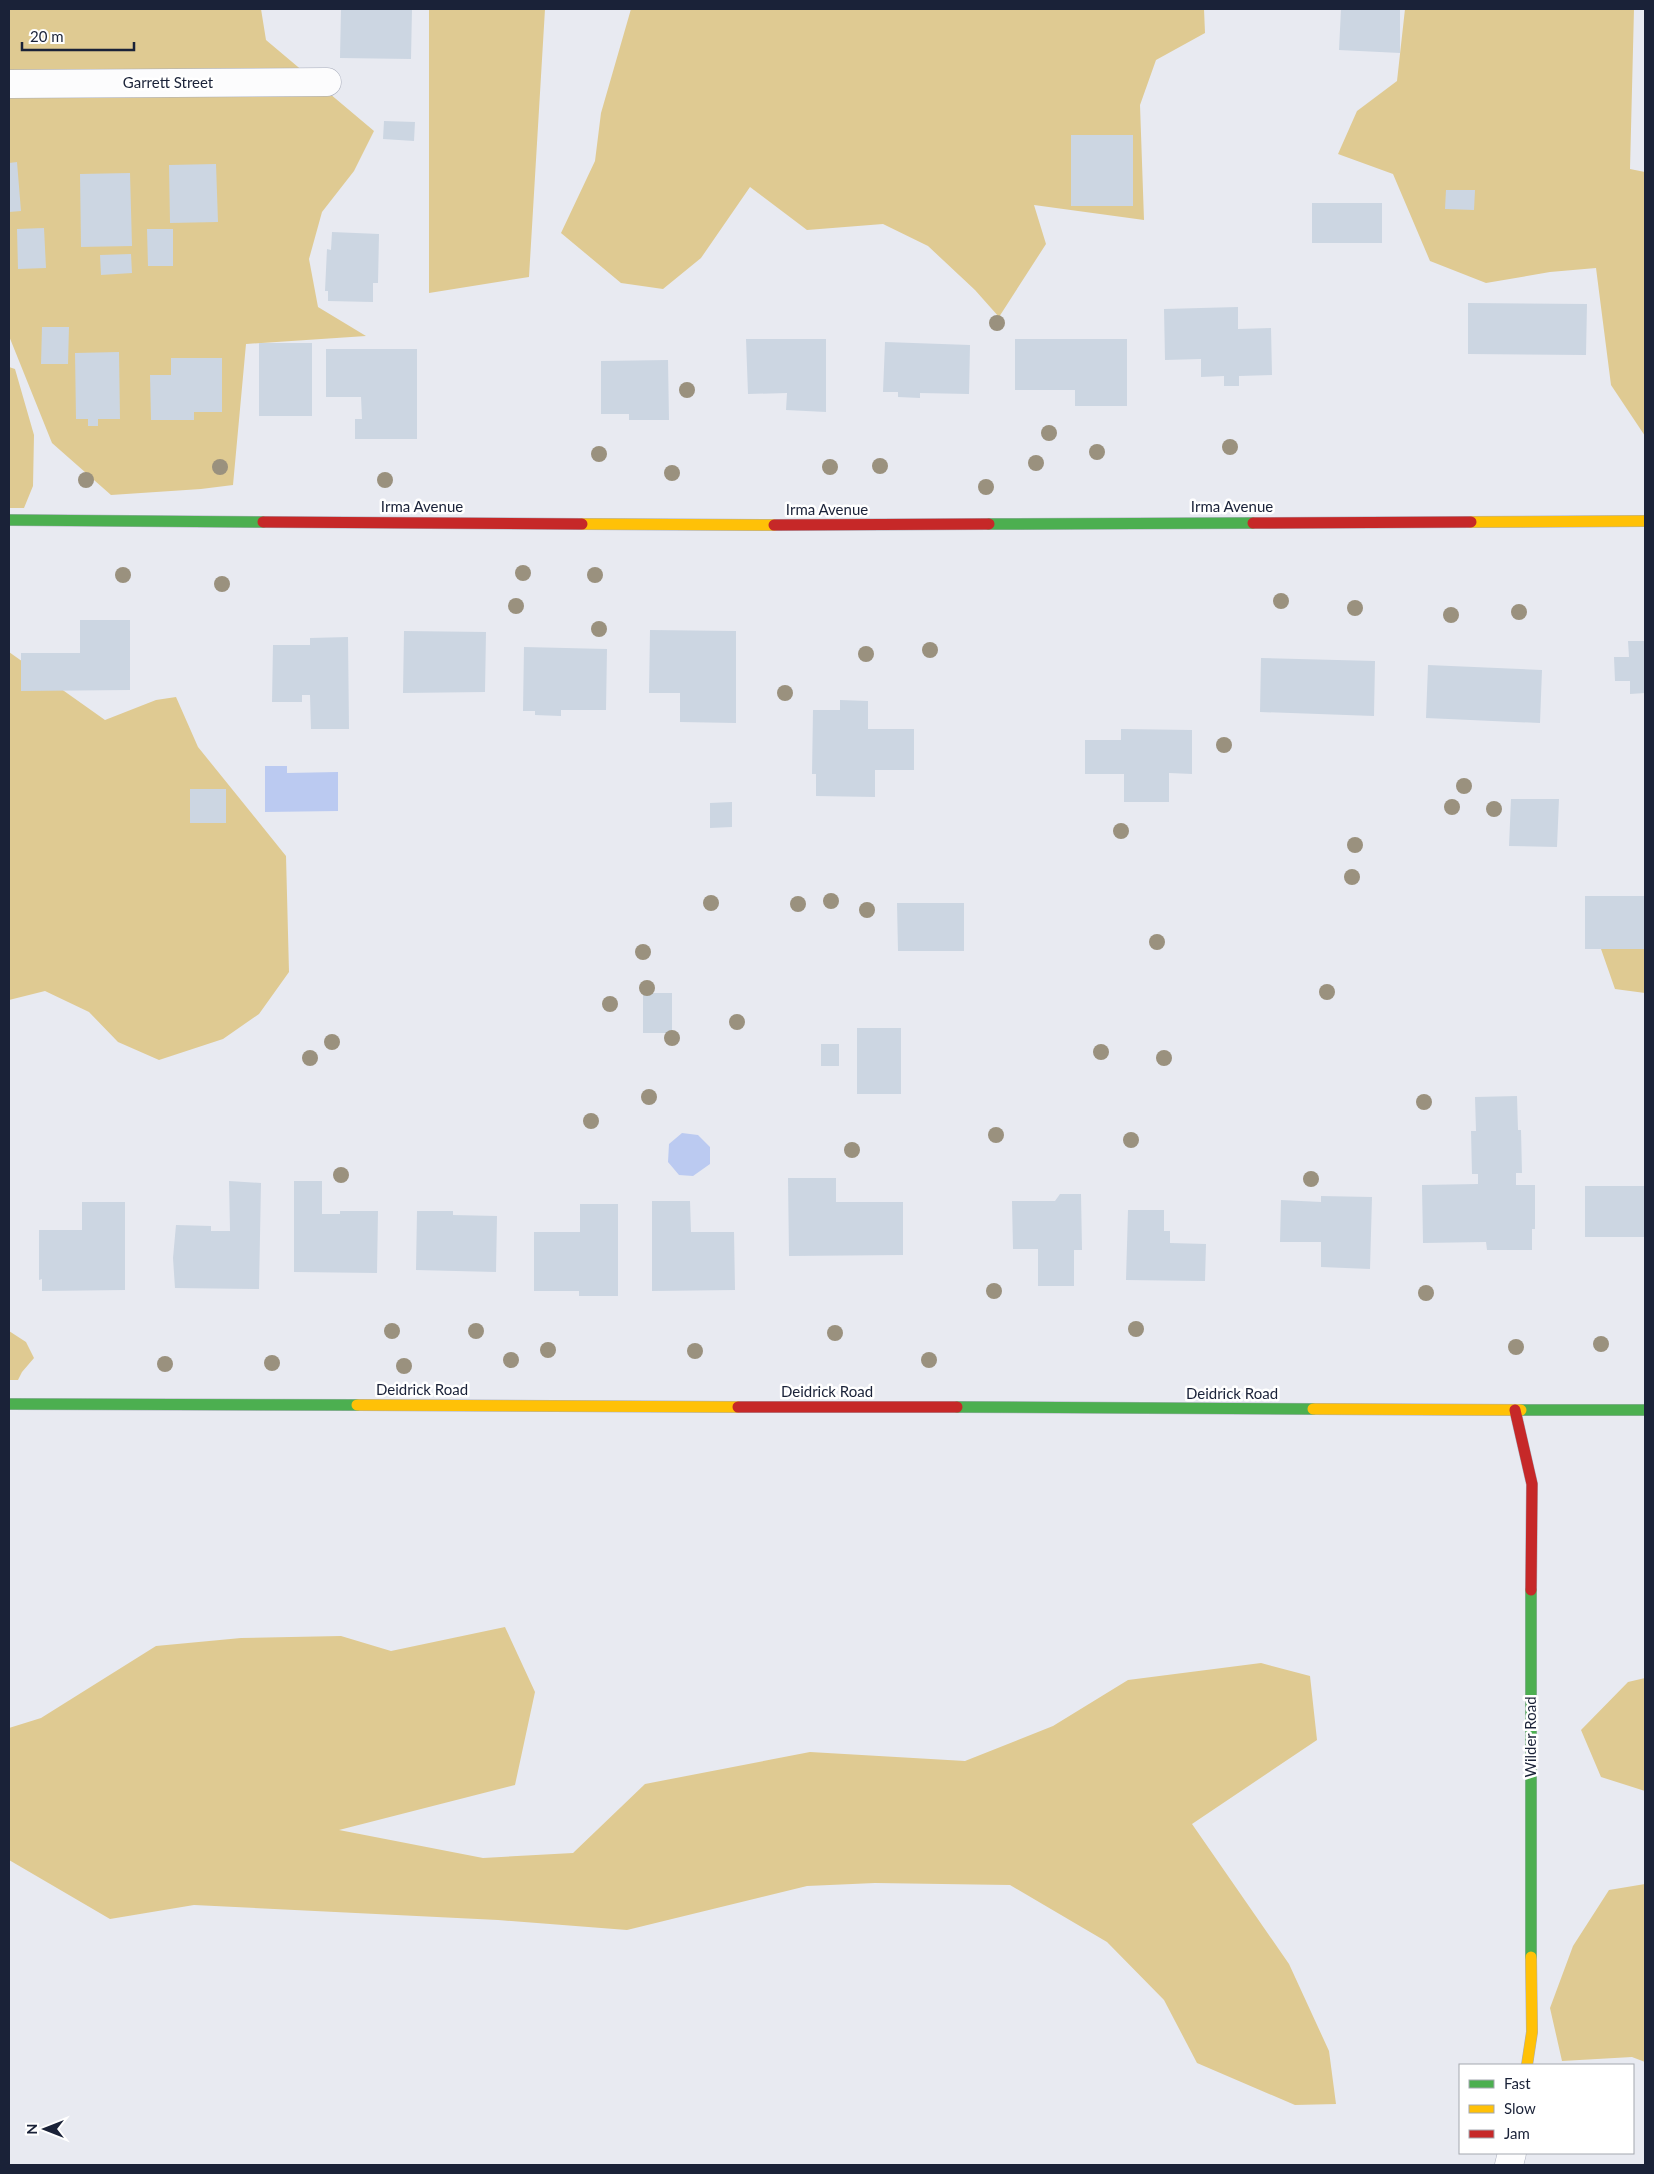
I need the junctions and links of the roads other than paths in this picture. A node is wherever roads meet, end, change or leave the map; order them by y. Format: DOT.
graph roads {
  1 [pos="326,82"];
  2 [pos="9,84"];
  3 [pos="9,520"];
  4 [pos="1645,521"];
  5 [pos="9,1404"];
  6 [pos="1515,1410"];
  7 [pos="1645,1410"];
  8 [pos="1527,2064"];
  1 -- 2 [label="street, Garrett Street"];
  3 -- 4 [label="street, Irma Avenue"];
  5 -- 6 [label="street, Deidrick Road"];
  6 -- 7 [label="street, Deidrick Road"];
  6 -- 8 [label="street, Wilder Road"];
}
